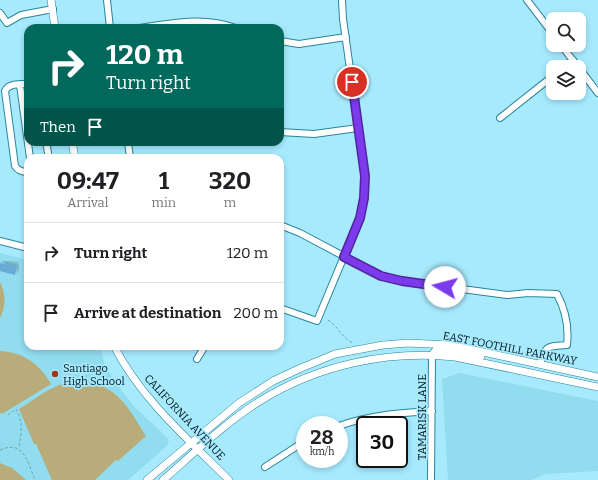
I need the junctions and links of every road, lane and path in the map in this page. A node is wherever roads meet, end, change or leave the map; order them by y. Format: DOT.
graph roads {
  1 [pos="51,0"];
  2 [pos="107,0"];
  3 [pos="342,0"];
  4 [pos="527,0"];
  5 [pos="52,9"];
  6 [pos="0,13"];
  7 [pos="54,24"];
  8 [pos="110,24"];
  9 [pos="165,24"];
  10 [pos="221,24"];
  11 [pos="546,25"];
  12 [pos="346,37"];
  13 [pos="284,42"];
  14 [pos="567,52"];
  15 [pos="573,60"];
  16 [pos="586,77"];
  17 [pos="546,82"];
  18 [pos="20,84"];
  19 [pos="24,84"];
  20 [pos="3,88"];
  21 [pos="598,93"];
  22 [pos="24,114"];
  23 [pos="500,118"];
  24 [pos="358,128"];
  25 [pos="284,132"];
  26 [pos="24,171"];
  27 [pos="284,226"];
  28 [pos="0,241"];
  29 [pos="24,247"];
  30 [pos="344,257"];
  31 [pos="284,309"];
  32 [pos="328,320"];
  33 [pos="353,343"];
  34 [pos="116,350"];
  35 [pos="203,350"];
  36 [pos="495,354"];
  37 [pos="432,355"];
  38 [pos="197,359"];
  39 [pos="540,364"];
  40 [pos="598,377"];
  41 [pos="598,387"];
  42 [pos="432,411"];
  43 [pos="8,415"];
  44 [pos="348,422"];
  45 [pos="191,442"];
  46 [pos="296,447"];
  47 [pos="19,449"];
  48 [pos="198,449"];
  49 [pos="0,450"];
  50 [pos="265,467"];
  51 [pos="35,480"];
  52 [pos="147,480"];
  53 [pos="163,480"];
  54 [pos="229,480"];
  55 [pos="431,480"];
  1 -- 5 [label="main road"];
  2 -- 8 [label="street"];
  3 -- 12 [label="street"];
  4 -- 11 [label="street"];
  5 -- 6 [label="street"];
  5 -- 7 [label="main road"];
  9 -- 10 [label="street"];
  12 -- 13 [label="street"];
  12 -- 24 [label="street"];
  14 -- 15 [label="street"];
  16 -- 21 [label="street"];
  17 -- 23 [label="street"];
  18 -- 19 [label="street"];
  18 -- 20 [label="street"];
  18 -- 22 [label="street"];
  20 -- 26 [label="street"];
  24 -- 25 [label="street"];
  24 -- 30 [label="street"];
  27 -- 30 [label="street"];
  28 -- 29 [label="street"];
  30 -- 31 [label="street"];
  30 -- 39 [label="street"];
  32 -- 33 [label="path"];
  34 -- 45 [label="main road, CALIFORNIA AVENUE"];
  35 -- 38 [label="street"];
  36 -- 37 [label="main road"];
  36 -- 39 [label="main road, EAST FOOTHILL PARKWAY"];
  36 -- 45 [label="main road, EAST FOOTHILL PARKWAY"];
  37 -- 41 [label="main road, EAST FOOTHILL PARKWAY"];
  37 -- 42 [label="street, TAMARISK LANE"];
  37 -- 48 [label="main road, EAST FOOTHILL PARKWAY"];
  39 -- 40 [label="main road, EAST FOOTHILL PARKWAY"];
  42 -- 44 [label="street"];
  42 -- 55 [label="street, TAMARISK LANE"];
  43 -- 47 [label="path"];
  45 -- 48 [label="main road, CALIFORNIA AVENUE"];
  45 -- 52 [label="main road, EAST FOOTHILL PARKWAY"];
  46 -- 50 [label="street"];
  47 -- 49 [label="path"];
  47 -- 51 [label="path"];
  48 -- 53 [label="main road, EAST FOOTHILL PARKWAY"];
  48 -- 54 [label="main road, CALIFORNIA AVENUE"];
}
